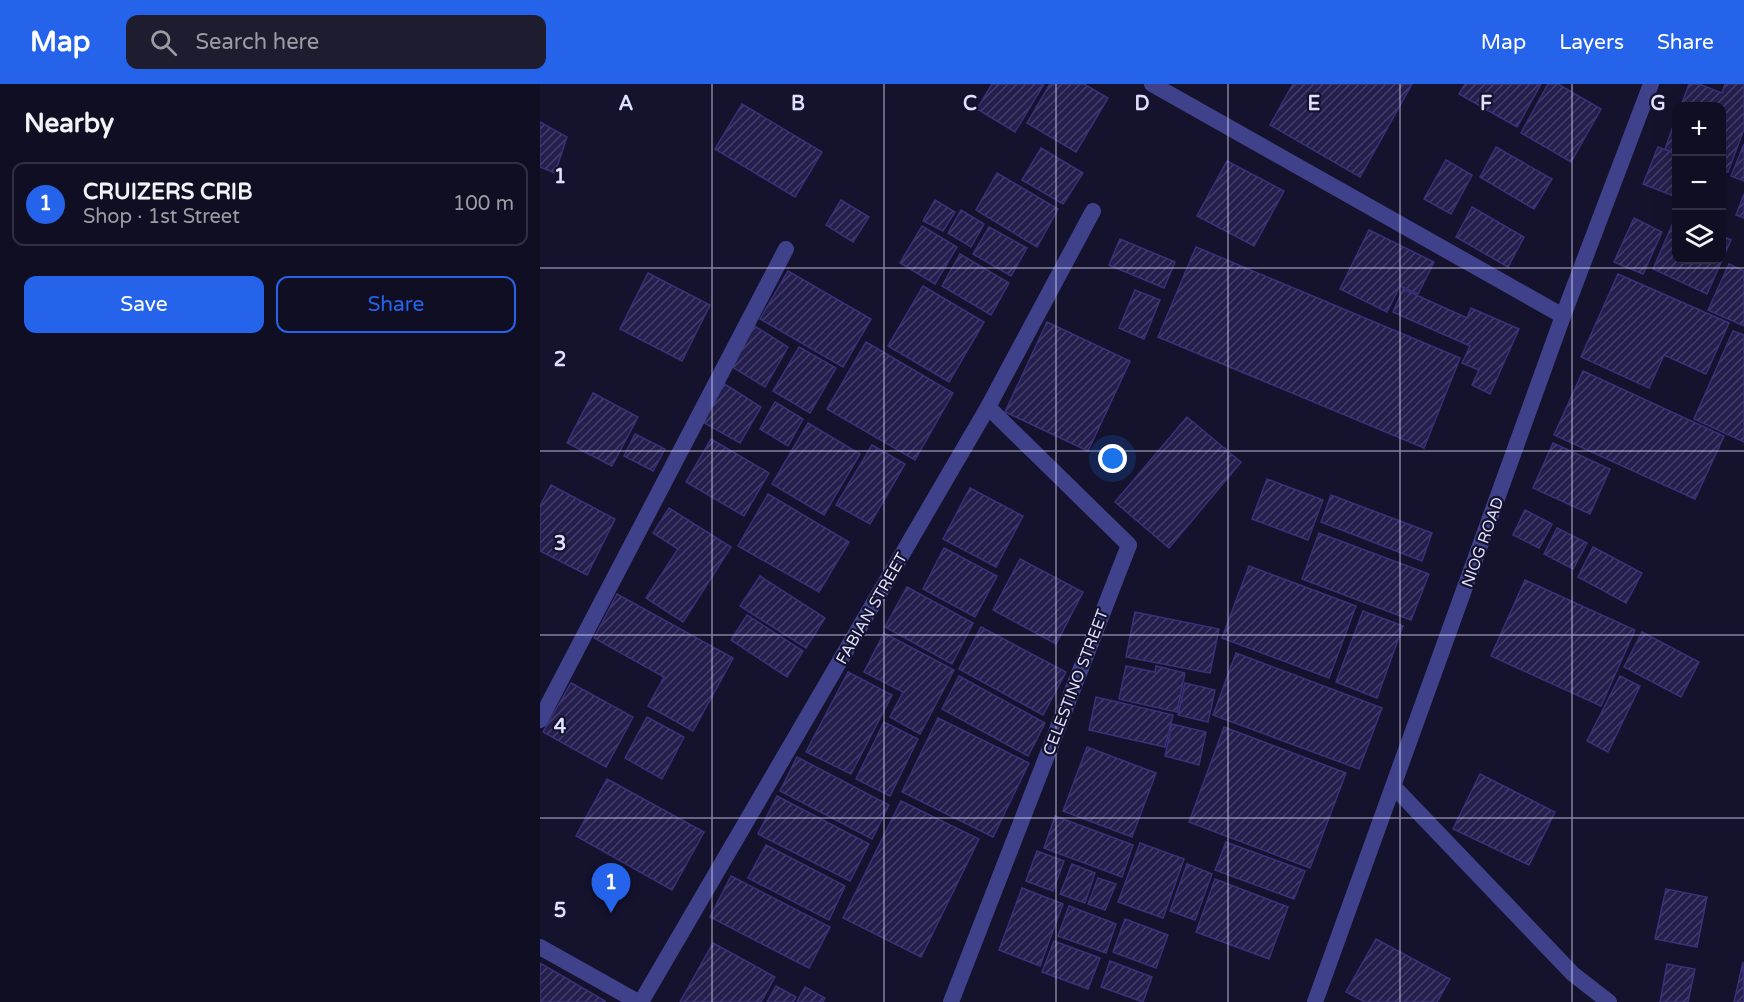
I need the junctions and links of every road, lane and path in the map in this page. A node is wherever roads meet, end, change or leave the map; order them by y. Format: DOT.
graph roads {
  1 [pos="1152,84"];
  2 [pos="1651,84"];
  3 [pos="1093,211"];
  4 [pos="786,249"];
  5 [pos="1563,316"];
  6 [pos="988,407"];
  7 [pos="540,720"];
  8 [pos="1394,787"];
  9 [pos="540,946"];
  10 [pos="639,1002"];
  11 [pos="951,1002"];
  12 [pos="1315,1002"];
  13 [pos="1609,1002"];
  1 -- 5 [label="street"];
  2 -- 5 [label="street, NIOG ROAD"];
  3 -- 6 [label="street, FABIAN STREET"];
  4 -- 7 [label="street"];
  5 -- 8 [label="street, NIOG ROAD"];
  6 -- 10 [label="street, FABIAN STREET"];
  6 -- 11 [label="street, CELESTINO STREET"];
  8 -- 12 [label="street, NIOG ROAD"];
  8 -- 13 [label="street"];
  9 -- 10 [label="street"];
}
